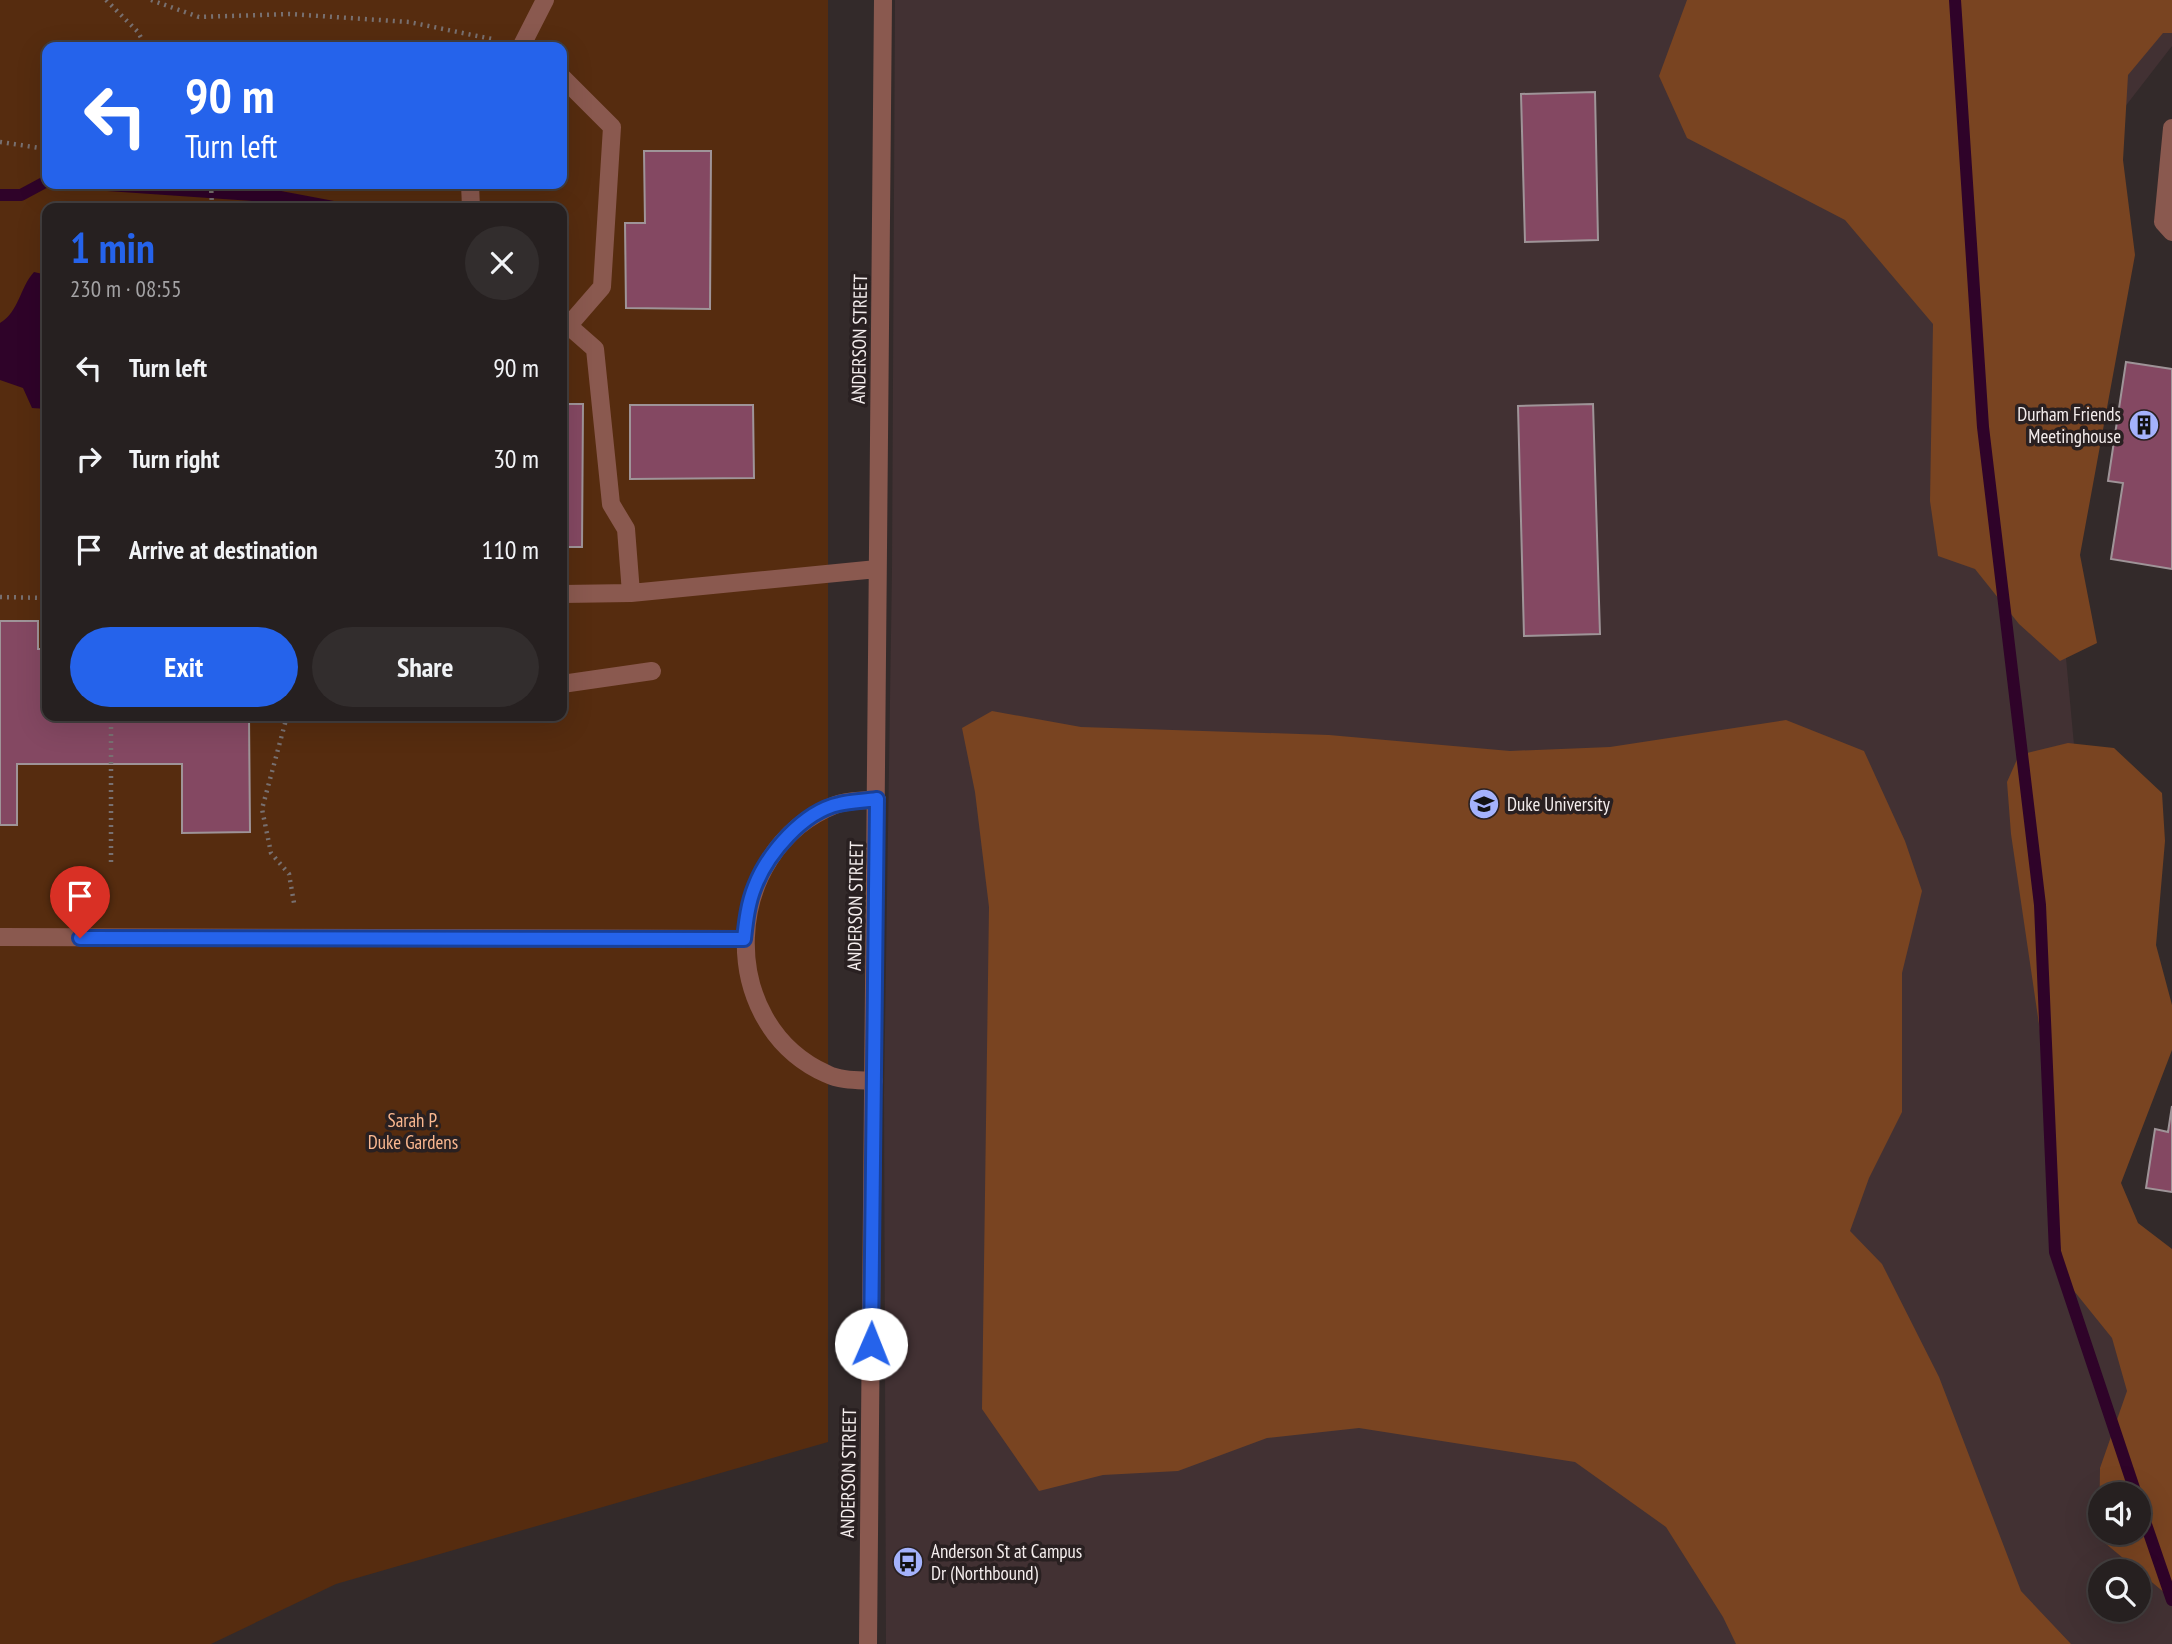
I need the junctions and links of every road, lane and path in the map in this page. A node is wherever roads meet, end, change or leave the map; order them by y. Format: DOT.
graph roads {
  1 [pos="106,0"];
  2 [pos="151,0"];
  3 [pos="545,0"];
  4 [pos="883,0"];
  5 [pos="143,42"];
  6 [pos="503,42"];
  7 [pos="524,42"];
  8 [pos="567,82"];
  9 [pos="2172,128"];
  10 [pos="0,142"];
  11 [pos="42,148"];
  12 [pos="2172,232"];
  13 [pos="567,320"];
  14 [pos="567,324"];
  15 [pos="877,569"];
  16 [pos="631,593"];
  17 [pos="567,594"];
  18 [pos="0,597"];
  19 [pos="42,598"];
  20 [pos="652,671"];
  21 [pos="567,683"];
  22 [pos="111,721"];
  23 [pos="286,721"];
  24 [pos="877,799"];
  25 [pos="111,862"];
  26 [pos="294,903"];
  27 [pos="0,937"];
  28 [pos="744,939"];
  29 [pos="874,1081"];
  30 [pos="868,1644"];
  1 -- 5 [label="path"];
  2 -- 6 [label="path"];
  3 -- 7 [label="street"];
  4 -- 15 [label="street, ANDERSON STREET"];
  8 -- 13 [label="street"];
  9 -- 12 [label="street"];
  10 -- 11 [label="path"];
  14 -- 16 [label="street"];
  15 -- 16 [label="street"];
  15 -- 24 [label="street, ANDERSON STREET"];
  16 -- 17 [label="street"];
  18 -- 19 [label="path"];
  20 -- 21 [label="street"];
  22 -- 25 [label="path"];
  23 -- 26 [label="path"];
  24 -- 28 [label="street"];
  24 -- 29 [label="street, ANDERSON STREET"];
  27 -- 28 [label="street"];
  28 -- 29 [label="street"];
  29 -- 30 [label="street, ANDERSON STREET"];
}
